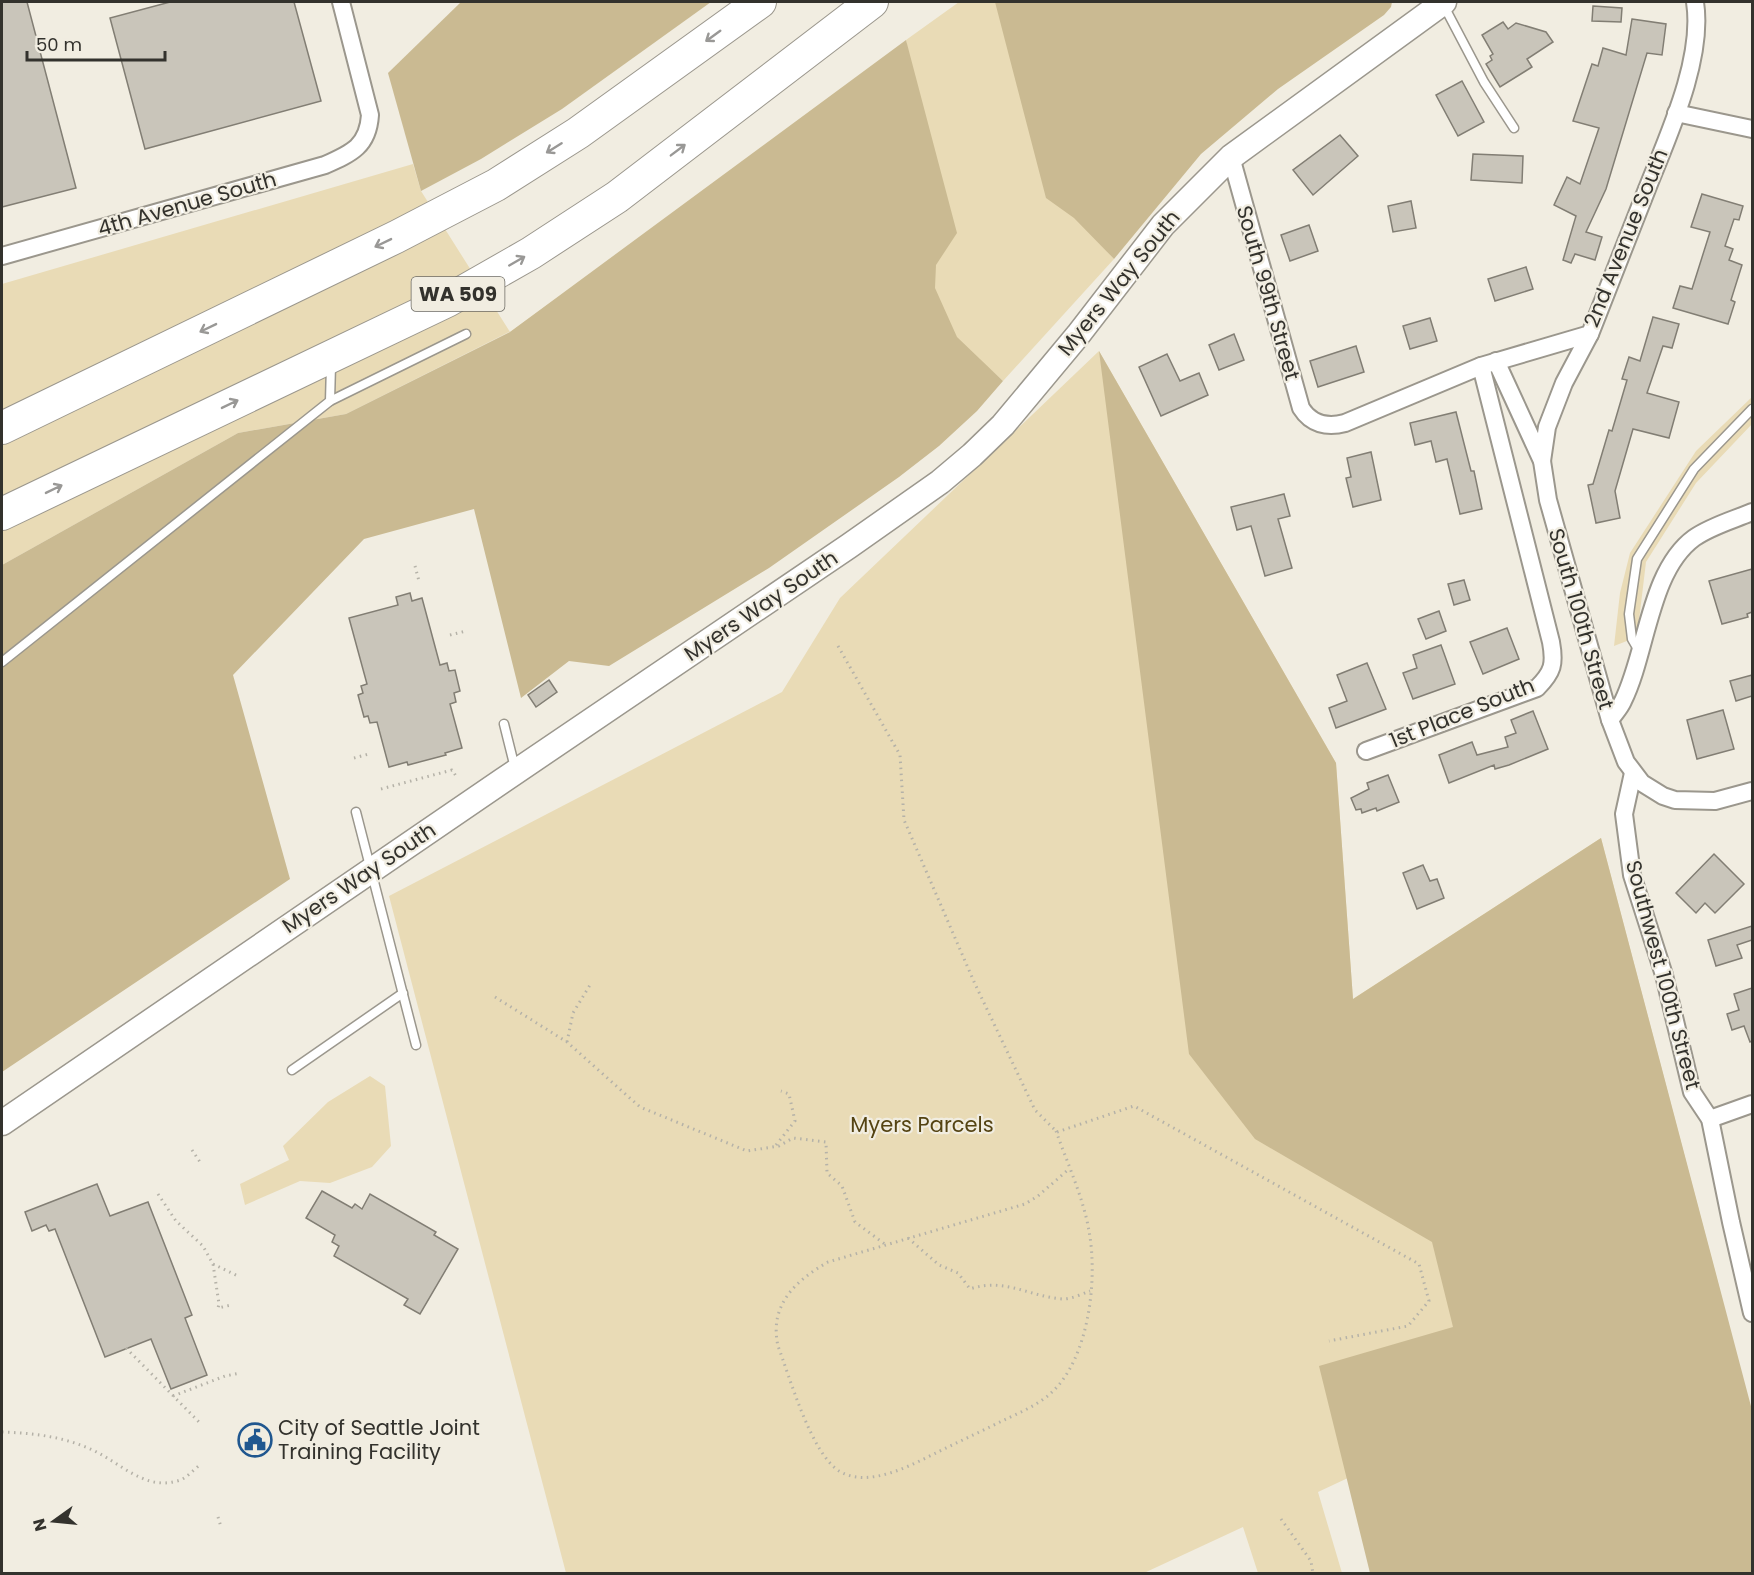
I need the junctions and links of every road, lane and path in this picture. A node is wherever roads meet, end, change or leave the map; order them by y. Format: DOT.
graph roads {
  1 [pos="341,2"];
  2 [pos="760,2"];
  3 [pos="872,2"];
  4 [pos="1443,2"];
  5 [pos="1695,2"];
  6 [pos="1676,113"];
  7 [pos="1514,128"];
  8 [pos="1752,129"];
  9 [pos="1231,157"];
  10 [pos="2,256"];
  11 [pos="466,334"];
  12 [pos="1590,334"];
  13 [pos="332,356"];
  14 [pos="1489,363"];
  15 [pos="330,401"];
  16 [pos="1752,410"];
  17 [pos="1316,422"];
  18 [pos="2,428"];
  19 [pos="1542,461"];
  20 [pos="1752,512"];
  21 [pos="2,514"];
  22 [pos="415,566"];
  23 [pos="419,581"];
  24 [pos="466,631"];
  25 [pos="450,635"];
  26 [pos="838,646"];
  27 [pos="1640,653"];
  28 [pos="2,662"];
  29 [pos="1552,668"];
  30 [pos="1610,720"];
  31 [pos="504,724"];
  32 [pos="1366,751"];
  33 [pos="369,754"];
  34 [pos="354,758"];
  35 [pos="516,771"];
  36 [pos="1633,773"];
  37 [pos="456,776"];
  38 [pos="381,789"];
  39 [pos="1752,791"];
  40 [pos="356,812"];
  41 [pos="372,869"];
  42 [pos="590,985"];
  43 [pos="403,993"];
  44 [pos="495,997"];
  45 [pos="567,1042"];
  46 [pos="416,1045"];
  47 [pos="292,1070"];
  48 [pos="782,1091"];
  49 [pos="1752,1104"];
  50 [pos="1710,1119"];
  51 [pos="2,1123"];
  52 [pos="1056,1131"];
  53 [pos="775,1147"];
  54 [pos="192,1150"];
  55 [pos="200,1162"];
  56 [pos="1069,1169"];
  57 [pos="158,1194"];
  58 [pos="908,1238"];
  59 [pos="886,1245"];
  60 [pos="213,1264"];
  61 [pos="240,1277"];
  62 [pos="1090,1291"];
  63 [pos="231,1305"];
  64 [pos="1752,1313"];
  65 [pos="1329,1341"];
  66 [pos="126,1348"];
  67 [pos="240,1373"];
  68 [pos="173,1396"];
  69 [pos="199,1422"];
  70 [pos="2,1432"];
  71 [pos="200,1465"];
  72 [pos="218,1517"];
  73 [pos="1281,1519"];
  74 [pos="221,1527"];
  75 [pos="1313,1574"];
  1 -- 10 [label="street, 4th Avenue South"];
  2 -- 18 [label="highway, one-way"];
  13 -- 3 [label="highway, WA 509, one-way"];
  4 -- 7 [label="lane"];
  4 -- 9 [label="main road, Myers Way South"];
  5 -- 6 [label="street, 2nd Avenue South"];
  6 -- 8 [label="street"];
  6 -- 12 [label="street, 2nd Avenue South"];
  9 -- 17 [label="street, South 99th Street"];
  9 -- 35 [label="main road, Myers Way South"];
  11 -- 15 [label="lane"];
  12 -- 14 [label="street, 2nd Avenue South"];
  12 -- 19 [label="street, South 100th Street"];
  13 -- 15 [label="lane"];
  21 -- 13 [label="highway, WA 509, one-way"];
  14 -- 17 [label="street, 2nd Avenue South"];
  14 -- 19 [label="street, South 100th Street"];
  14 -- 29 [label="street, South 100th Street"];
  15 -- 28 [label="lane"];
  16 -- 27 [label="lane"];
  19 -- 30 [label="street, South 100th Street"];
  20 -- 27 [label="street"];
  22 -- 23 [label="path"];
  24 -- 25 [label="path"];
  26 -- 52 [label="path"];
  27 -- 30 [label="street"];
  29 -- 32 [label="street, 1st Place South"];
  30 -- 36 [label="street, South 100th Street"];
  31 -- 35 [label="lane"];
  33 -- 34 [label="path"];
  35 -- 41 [label="main road, Myers Way South"];
  36 -- 39 [label="street"];
  36 -- 50 [label="street, Southwest 100th Street"];
  37 -- 38 [label="path"];
  40 -- 41 [label="lane"];
  41 -- 43 [label="lane"];
  41 -- 51 [label="main road, Myers Way South"];
  42 -- 45 [label="path"];
  43 -- 46 [label="lane"];
  43 -- 47 [label="lane"];
  44 -- 45 [label="path"];
  45 -- 53 [label="path"];
  48 -- 53 [label="path"];
  49 -- 50 [label="street"];
  50 -- 64 [label="street, Southwest 100th Street"];
  52 -- 56 [label="path"];
  52 -- 65 [label="path"];
  53 -- 59 [label="path"];
  54 -- 55 [label="path"];
  56 -- 58 [label="path"];
  56 -- 62 [label="path"];
  57 -- 60 [label="path"];
  58 -- 59 [label="path"];
  58 -- 62 [label="path"];
  59 -- 62 [label="path"];
  60 -- 61 [label="path"];
  60 -- 63 [label="path"];
  66 -- 68 [label="path"];
  67 -- 68 [label="path"];
  68 -- 69 [label="path"];
  70 -- 71 [label="path"];
  72 -- 74 [label="path"];
  73 -- 75 [label="path"];
}
